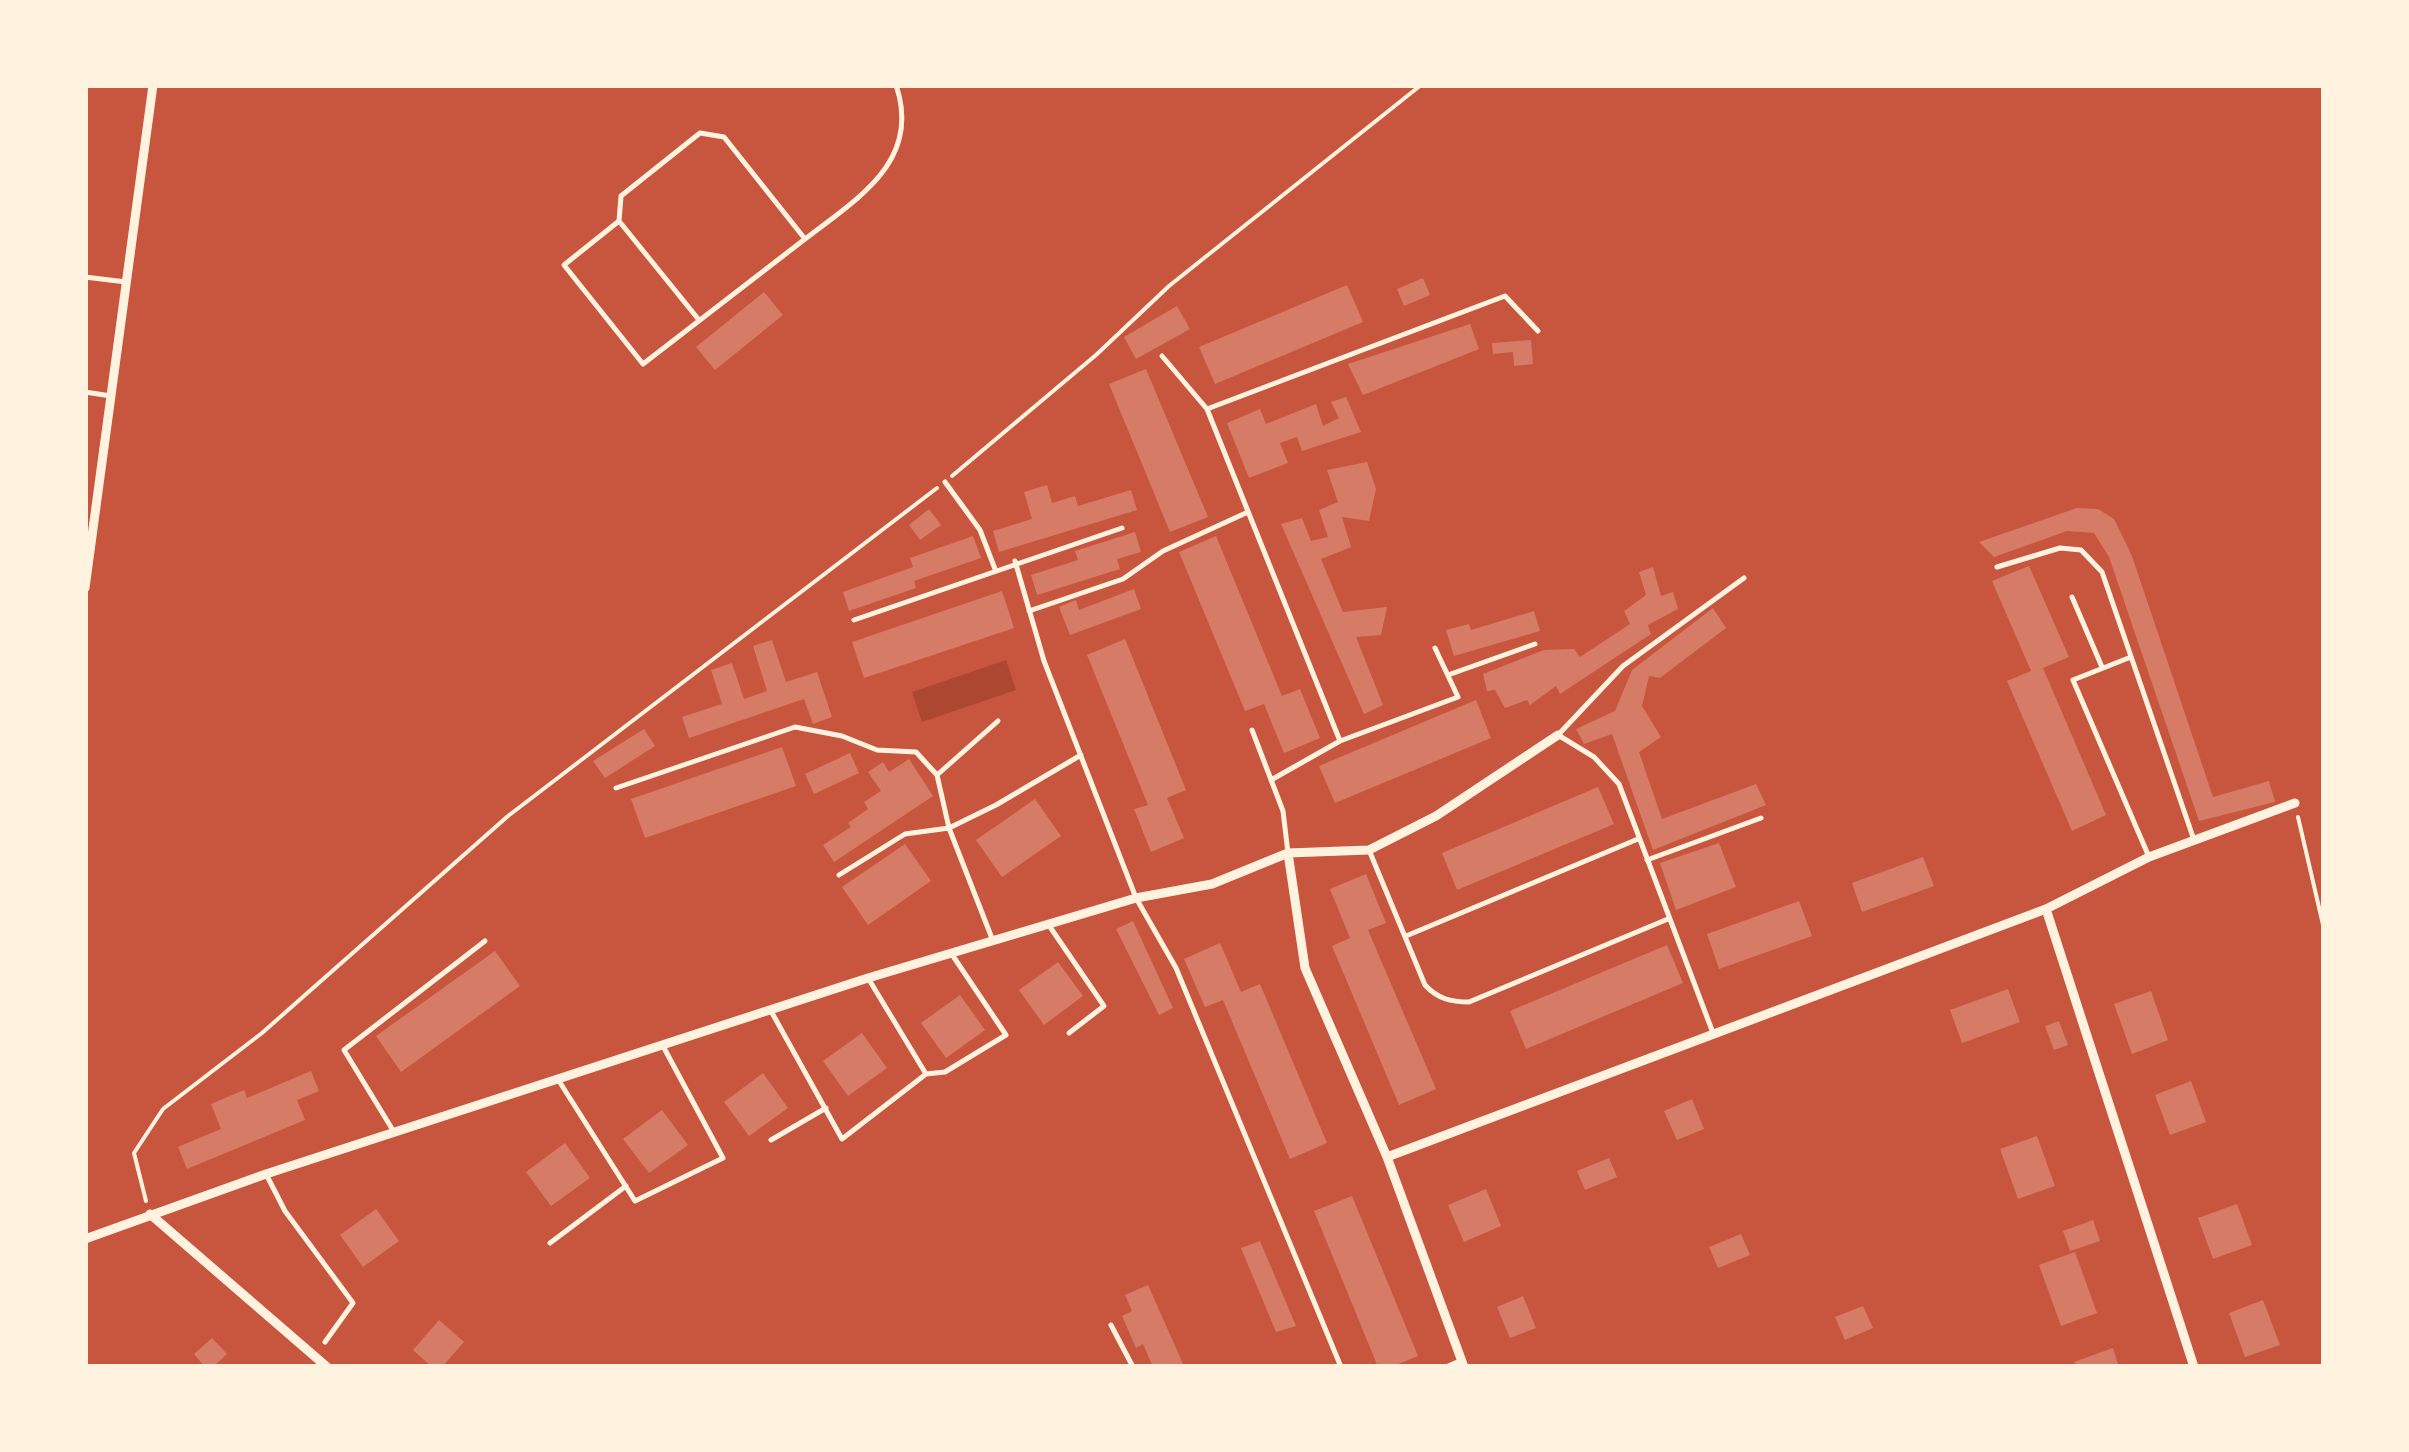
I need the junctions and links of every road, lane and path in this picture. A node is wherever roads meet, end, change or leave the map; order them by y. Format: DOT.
graph roads {
  1 [pos="153,85"];
  2 [pos="896,85"];
  3 [pos="1421,85"];
  4 [pos="619,221"];
  5 [pos="805,239"];
  6 [pos="85,277"];
  7 [pos="126,282"];
  8 [pos="700,321"];
  9 [pos="1538,332"];
  10 [pos="1162,356"];
  11 [pos="85,392"];
  12 [pos="111,396"];
  13 [pos="1207,408"];
  14 [pos="944,482"];
  15 [pos="1248,512"];
  16 [pos="1122,528"];
  17 [pos="1015,562"];
  18 [pos="1997,567"];
  19 [pos="994,569"];
  20 [pos="1744,578"];
  21 [pos="85,588"];
  22 [pos="2072,597"];
  23 [pos="1030,611"];
  24 [pos="854,620"];
  25 [pos="1535,644"];
  26 [pos="1435,648"];
  27 [pos="2131,657"];
  28 [pos="2102,667"];
  29 [pos="1448,675"];
  30 [pos="998,720"];
  31 [pos="1252,730"];
  32 [pos="1558,735"];
  33 [pos="1340,741"];
  34 [pos="1081,755"];
  35 [pos="937,775"];
  36 [pos="1271,780"];
  37 [pos="616,788"];
  38 [pos="2295,803"];
  39 [pos="1761,818"];
  40 [pos="949,828"];
  41 [pos="1638,839"];
  42 [pos="2194,840"];
  43 [pos="1369,850"];
  44 [pos="1288,853"];
  45 [pos="2149,857"];
  46 [pos="1646,861"];
  47 [pos="838,874"];
  48 [pos="1136,898"];
  49 [pos="2046,909"];
  50 [pos="1668,919"];
  51 [pos="1048,924"];
  52 [pos="2324,929"];
  53 [pos="1405,936"];
  54 [pos="993,941"];
  55 [pos="485,942"];
  56 [pos="951,953"];
  57 [pos="868,978"];
  58 [pos="770,1011"];
  59 [pos="1069,1033"];
  60 [pos="1713,1033"];
  61 [pos="663,1046"];
  62 [pos="926,1074"];
  63 [pos="557,1078"];
  64 [pos="826,1108"];
  65 [pos="394,1132"];
  66 [pos="771,1140"];
  67 [pos="1388,1157"];
  68 [pos="266,1174"];
  69 [pos="626,1186"];
  70 [pos="150,1214"];
  71 [pos="85,1240"];
  72 [pos="550,1243"];
  73 [pos="1111,1325"];
  74 [pos="324,1342"];
  75 [pos="1463,1364"];
  76 [pos="327,1367"];
  77 [pos="1133,1367"];
  78 [pos="1342,1367"];
  79 [pos="1446,1367"];
  80 [pos="2194,1367"];
  1 -- 7 [label="street"];
  2 -- 5 [label="lane"];
  3 -- 14 [label="path"];
  4 -- 5 [label="lane"];
  4 -- 8 [label="lane"];
  4 -- 8 [label="lane"];
  5 -- 8 [label="lane"];
  6 -- 7 [label="lane"];
  7 -- 12 [label="street"];
  9 -- 13 [label="lane"];
  10 -- 13 [label="lane"];
  11 -- 12 [label="lane"];
  12 -- 21 [label="street"];
  13 -- 15 [label="lane"];
  14 -- 19 [label="lane"];
  14 -- 70 [label="path"];
  15 -- 23 [label="lane"];
  15 -- 33 [label="lane"];
  16 -- 17 [label="lane"];
  17 -- 19 [label="lane"];
  17 -- 23 [label="lane"];
  18 -- 27 [label="lane"];
  19 -- 24 [label="lane"];
  20 -- 32 [label="lane"];
  22 -- 28 [label="lane"];
  23 -- 34 [label="lane"];
  25 -- 29 [label="lane"];
  26 -- 29 [label="lane"];
  27 -- 28 [label="lane"];
  27 -- 42 [label="lane"];
  28 -- 45 [label="lane"];
  29 -- 33 [label="lane"];
  30 -- 35 [label="lane"];
  31 -- 36 [label="lane"];
  32 -- 41 [label="lane"];
  32 -- 43 [label="street"];
  33 -- 36 [label="lane"];
  34 -- 40 [label="lane"];
  34 -- 48 [label="lane"];
  35 -- 37 [label="lane"];
  35 -- 40 [label="lane"];
  36 -- 44 [label="lane"];
  38 -- 42 [label="street"];
  38 -- 52 [label="path"];
  39 -- 46 [label="lane"];
  40 -- 47 [label="lane"];
  40 -- 54 [label="lane"];
  41 -- 46 [label="lane"];
  41 -- 53 [label="lane"];
  42 -- 45 [label="street"];
  43 -- 44 [label="street"];
  43 -- 53 [label="lane"];
  44 -- 48 [label="street"];
  44 -- 67 [label="street"];
  45 -- 49 [label="street"];
  46 -- 50 [label="lane"];
  48 -- 51 [label="street"];
  48 -- 78 [label="lane"];
  49 -- 60 [label="street"];
  49 -- 80 [label="street"];
  50 -- 53 [label="lane"];
  50 -- 60 [label="lane"];
  51 -- 54 [label="street"];
  51 -- 59 [label="lane"];
  54 -- 56 [label="street"];
  55 -- 65 [label="lane"];
  56 -- 57 [label="street"];
  56 -- 62 [label="lane"];
  57 -- 58 [label="street"];
  57 -- 62 [label="lane"];
  58 -- 61 [label="street"];
  58 -- 64 [label="lane"];
  60 -- 67 [label="street"];
  61 -- 63 [label="street"];
  61 -- 69 [label="lane"];
  62 -- 64 [label="lane"];
  63 -- 65 [label="street"];
  63 -- 69 [label="lane"];
  64 -- 66 [label="lane"];
  65 -- 68 [label="street"];
  67 -- 75 [label="street"];
  68 -- 70 [label="street"];
  68 -- 74 [label="lane"];
  69 -- 72 [label="lane"];
  70 -- 71 [label="street"];
  70 -- 76 [label="street"];
  73 -- 77 [label="lane"];
  75 -- 79 [label="lane"];
}
